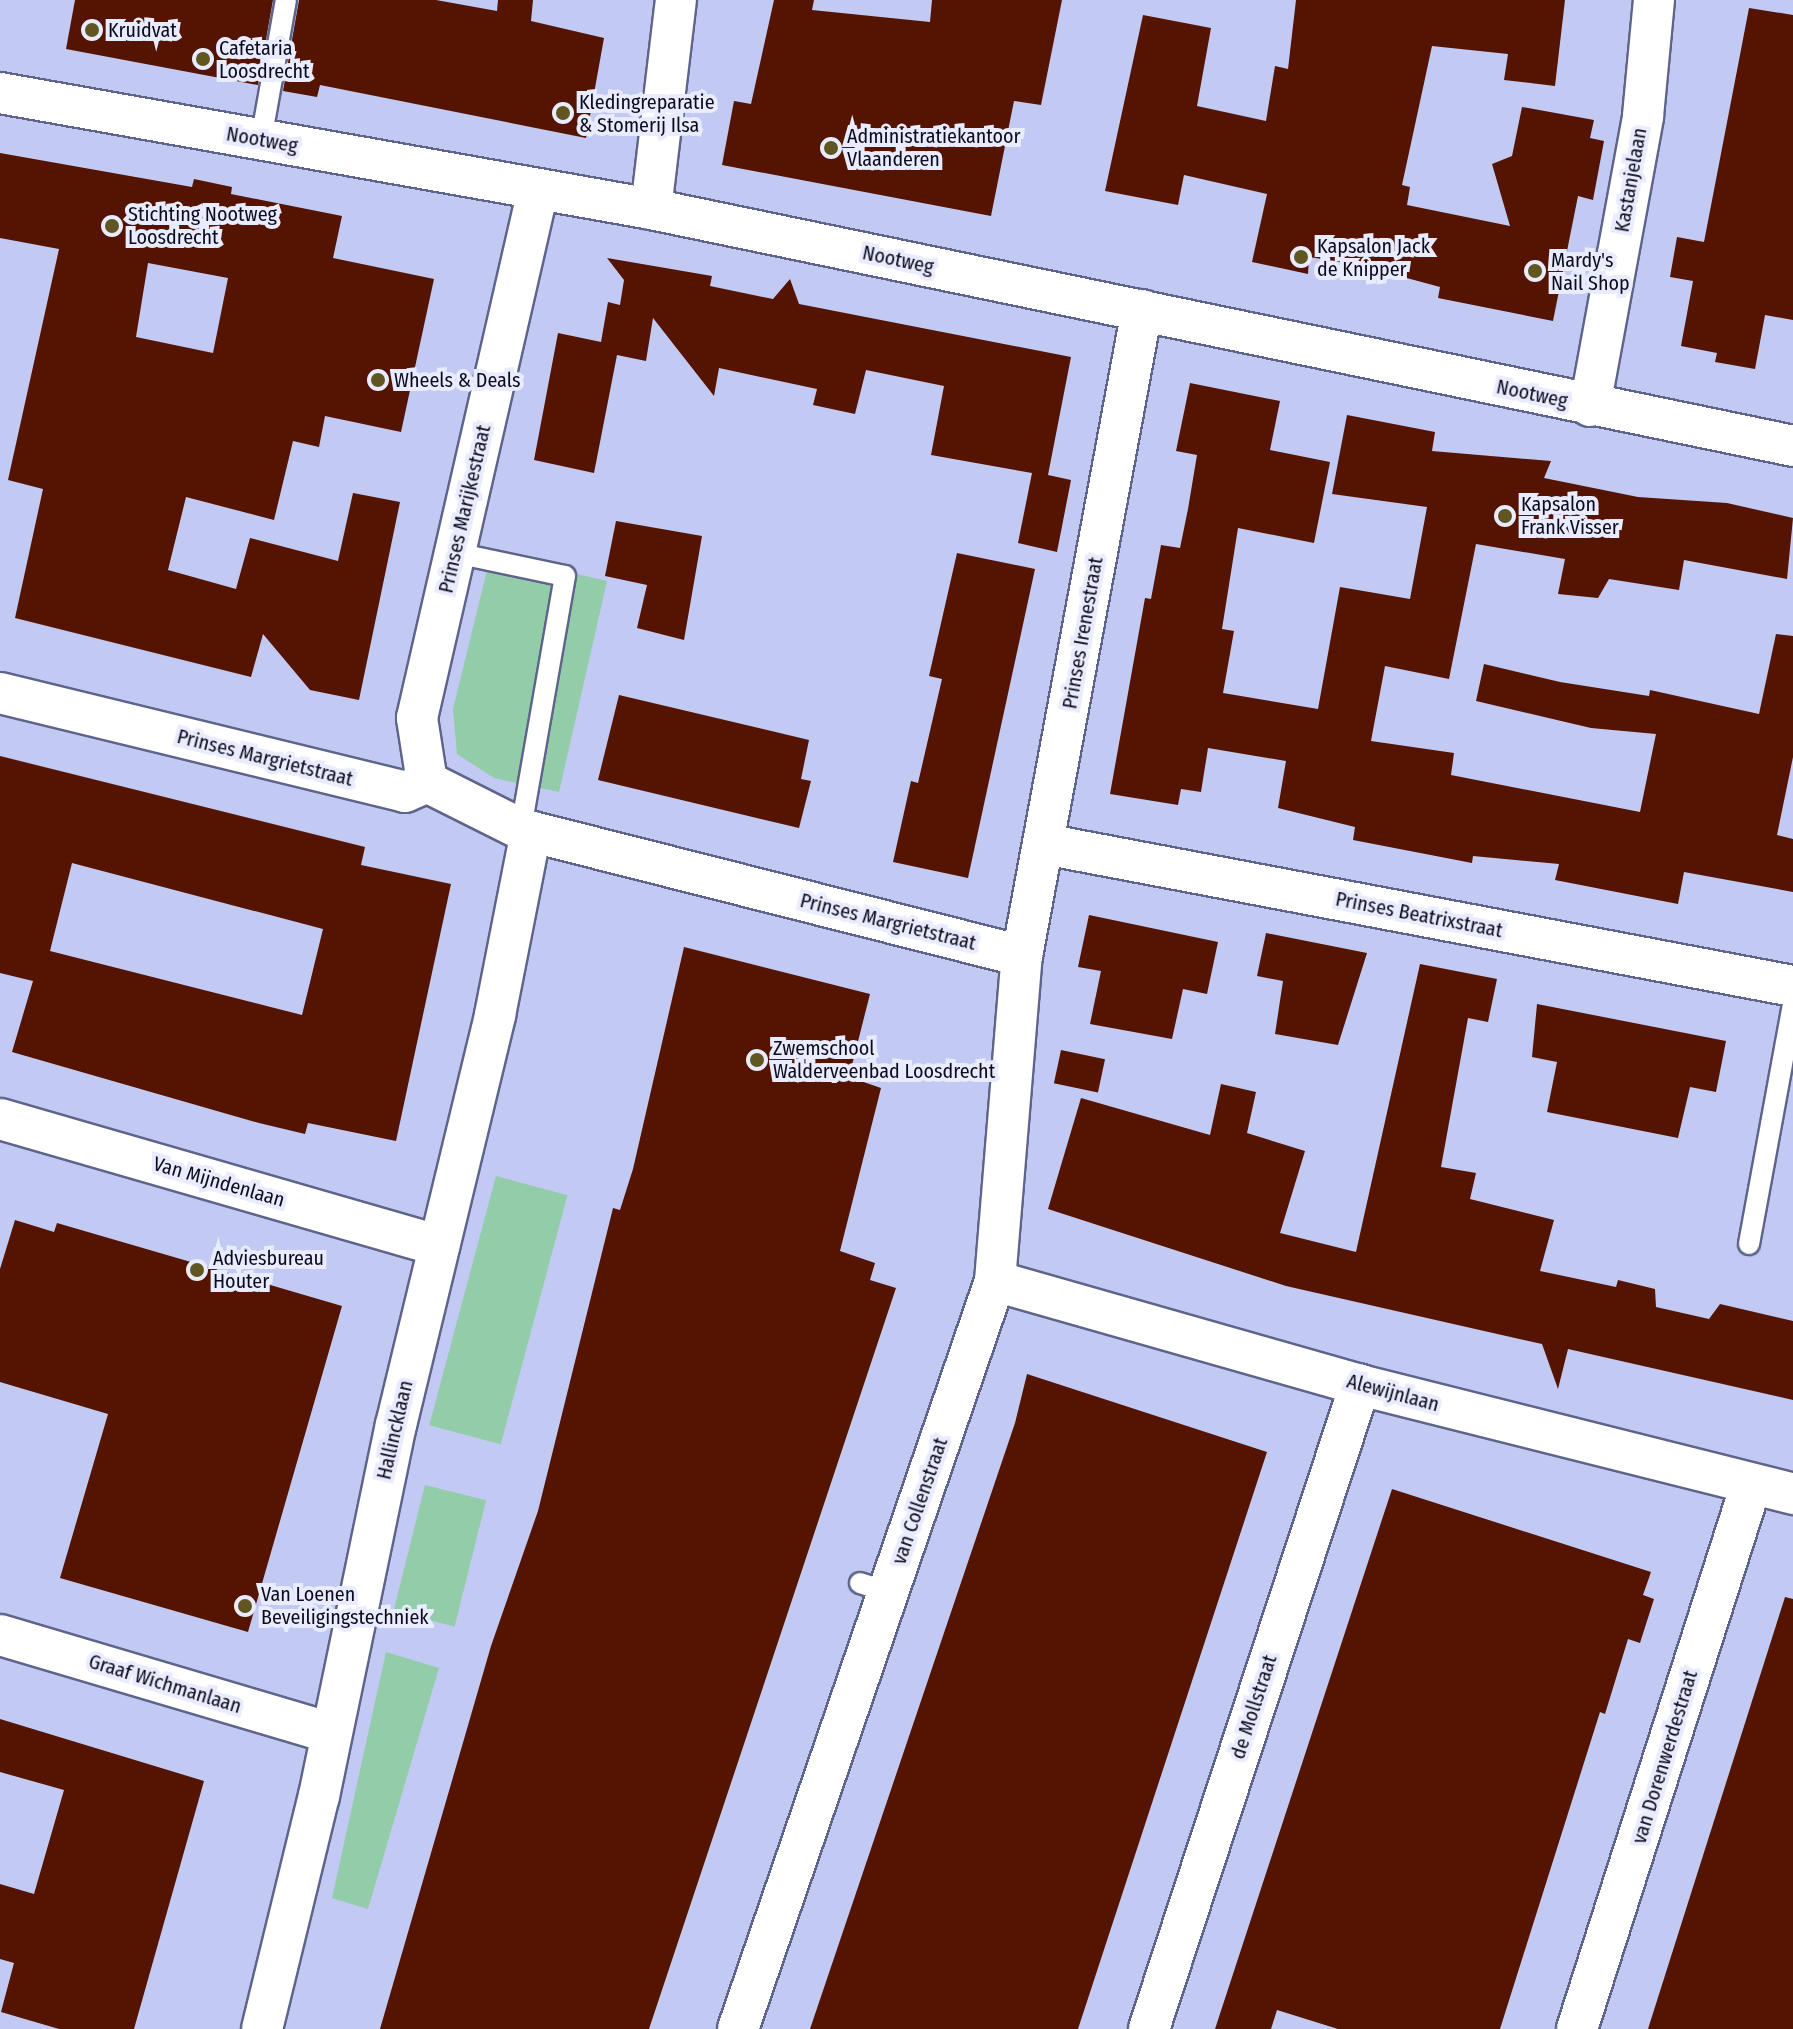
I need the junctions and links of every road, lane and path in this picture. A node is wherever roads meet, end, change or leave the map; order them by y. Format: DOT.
graph roads {
  1 [pos="286,0"];
  2 [pos="676,0"];
  3 [pos="1654,0"];
  4 [pos="0,93"];
  5 [pos="261,140"];
  6 [pos="538,190"];
  7 [pos="651,209"];
  8 [pos="1142,310"];
  9 [pos="1590,406"];
  10 [pos="1793,446"];
  11 [pos="456,553"];
  12 [pos="0,693"];
  13 [pos="427,782"];
  14 [pos="526,830"];
  15 [pos="1044,844"];
  16 [pos="1022,956"];
  17 [pos="1793,986"];
  18 [pos="1793,1004"];
  19 [pos="0,1119"];
  20 [pos="1749,1244"];
  21 [pos="439,1246"];
  22 [pos="995,1281"];
  23 [pos="1360,1385"];
  24 [pos="1751,1485"];
  25 [pos="1793,1494"];
  26 [pos="0,1635"];
  27 [pos="331,1733"];
  28 [pos="262,2029"];
  29 [pos="738,2029"];
  30 [pos="1149,2029"];
  31 [pos="1577,2029"];
  1 -- 5 [label="lane"];
  2 -- 7 [label="street"];
  3 -- 9 [label="street, Kastanjelaan"];
  4 -- 5 [label="street, Nootweg"];
  5 -- 6 [label="street, Nootweg"];
  6 -- 7 [label="street, Nootweg"];
  6 -- 11 [label="street, Prinses Marijkestraat"];
  7 -- 8 [label="street, Nootweg"];
  8 -- 9 [label="street, Nootweg"];
  8 -- 15 [label="street, Prinses Irenestraat"];
  9 -- 10 [label="street, Nootweg"];
  11 -- 13 [label="street, Prinses Marijkestraat"];
  11 -- 14 [label="lane"];
  12 -- 13 [label="street, Prinses Margrietstraat"];
  13 -- 14 [label="street, Prinses Margrietstraat"];
  14 -- 16 [label="street, Prinses Margrietstraat"];
  14 -- 21 [label="street, Hallincklaan"];
  15 -- 16 [label="street, Prinses Irenestraat"];
  15 -- 17 [label="street, Prinses Beatrixstraat"];
  16 -- 22 [label="street, van Collenstraat"];
  18 -- 20 [label="lane"];
  19 -- 21 [label="street, Van Mijndenlaan"];
  21 -- 27 [label="street, Hallincklaan"];
  22 -- 23 [label="street, Alewijnlaan"];
  22 -- 29 [label="street, van Collenstraat"];
  23 -- 24 [label="street, Alewijnlaan"];
  23 -- 30 [label="street, de Mollstraat"];
  24 -- 25 [label="street, Alewijnlaan"];
  24 -- 31 [label="street, van Dorenwerdestraat"];
  26 -- 27 [label="street, Graaf Wichmanlaan"];
  27 -- 28 [label="street, Hallincklaan"];
}
